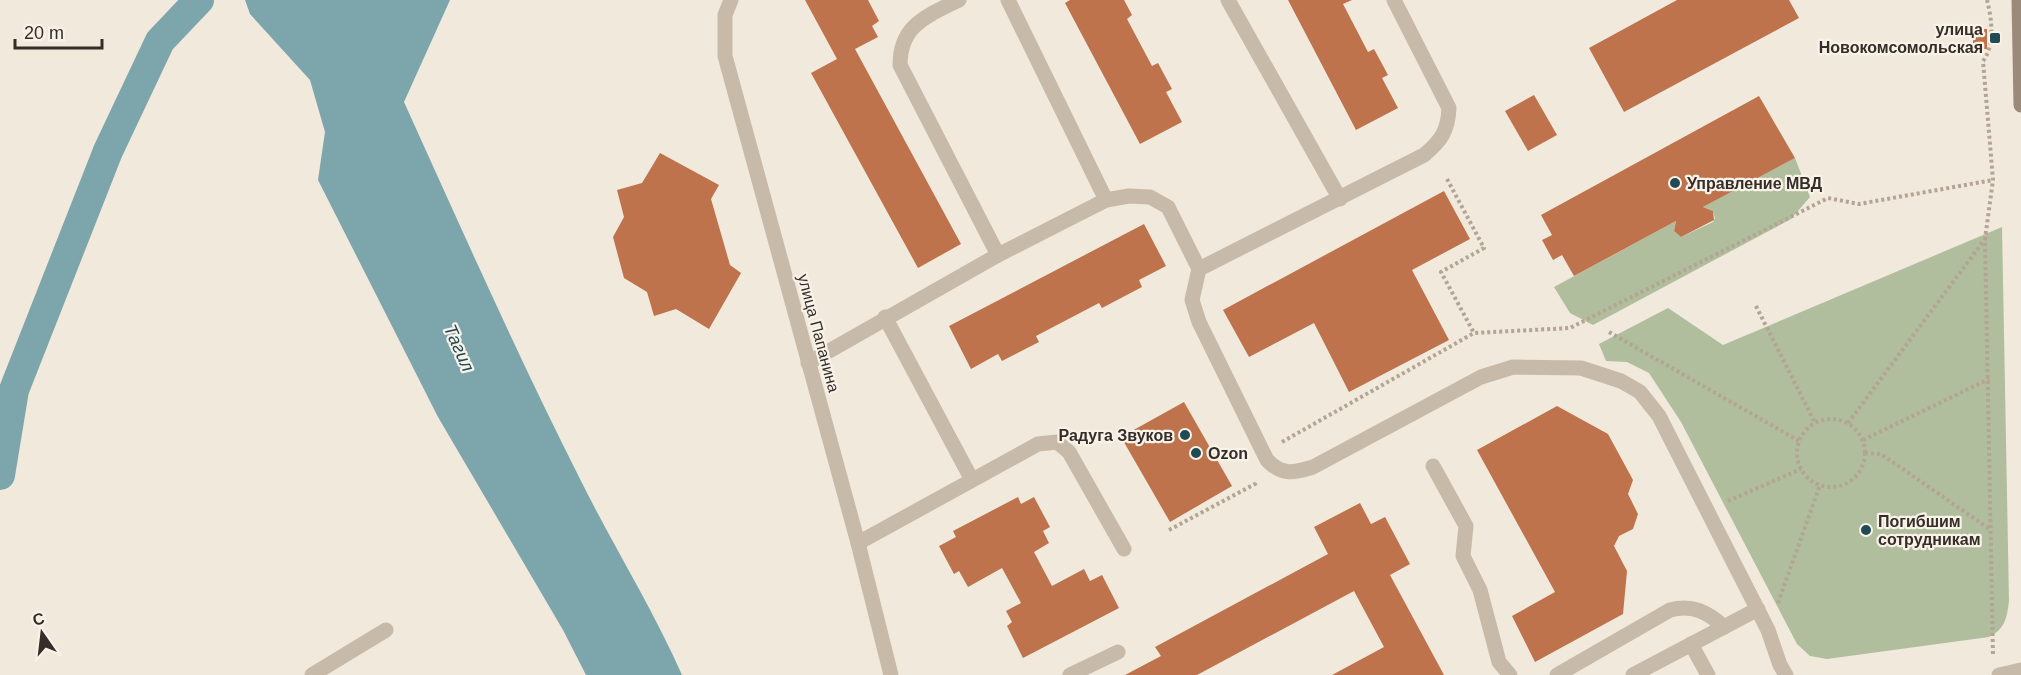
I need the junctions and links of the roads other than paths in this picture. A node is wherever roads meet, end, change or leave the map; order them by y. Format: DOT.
graph roads {
  1 [pos="731,0"];
  2 [pos="959,0"];
  3 [pos="1008,0"];
  4 [pos="1228,0"];
  5 [pos="1394,0"];
  6 [pos="2019,0"];
  7 [pos="2021,105"];
  8 [pos="1340,199"];
  9 [pos="1106,200"];
  10 [pos="998,255"];
  11 [pos="1199,269"];
  12 [pos="885,317"];
  13 [pos="808,363"];
  14 [pos="1433,466"];
  15 [pos="972,480"];
  16 [pos="858,543"];
  17 [pos="1124,549"];
  18 [pos="1758,609"];
  19 [pos="1724,627"];
  20 [pos="386,630"];
  21 [pos="1691,644"];
  22 [pos="1118,652"];
  23 [pos="1996,669"];
  24 [pos="2021,670"];
  25 [pos="312,675"];
  26 [pos="891,675"];
  27 [pos="1070,675"];
  28 [pos="1510,675"];
  29 [pos="1557,675"];
  30 [pos="1633,675"];
  31 [pos="1708,675"];
  32 [pos="1786,675"];
  1 -- 13 [label="street, улица Папанина"];
  2 -- 10 [label="street"];
  3 -- 9 [label="street"];
  4 -- 8 [label="street"];
  5 -- 8 [label="street"];
  6 -- 7 [label="main road"];
  8 -- 11 [label="street"];
  9 -- 10 [label="street"];
  9 -- 11 [label="street"];
  10 -- 12 [label="street"];
  11 -- 18 [label="street"];
  12 -- 13 [label="street"];
  12 -- 15 [label="street"];
  13 -- 16 [label="street, улица Папанина"];
  14 -- 28 [label="street"];
  15 -- 16 [label="street"];
  15 -- 17 [label="street"];
  16 -- 26 [label="street, улица Папанина"];
  18 -- 19 [label="street"];
  18 -- 32 [label="street"];
  19 -- 21 [label="street"];
  19 -- 29 [label="street"];
  20 -- 25 [label="street"];
  21 -- 30 [label="street"];
  21 -- 31 [label="street"];
  22 -- 27 [label="street"];
  23 -- 24 [label="street"];
}
